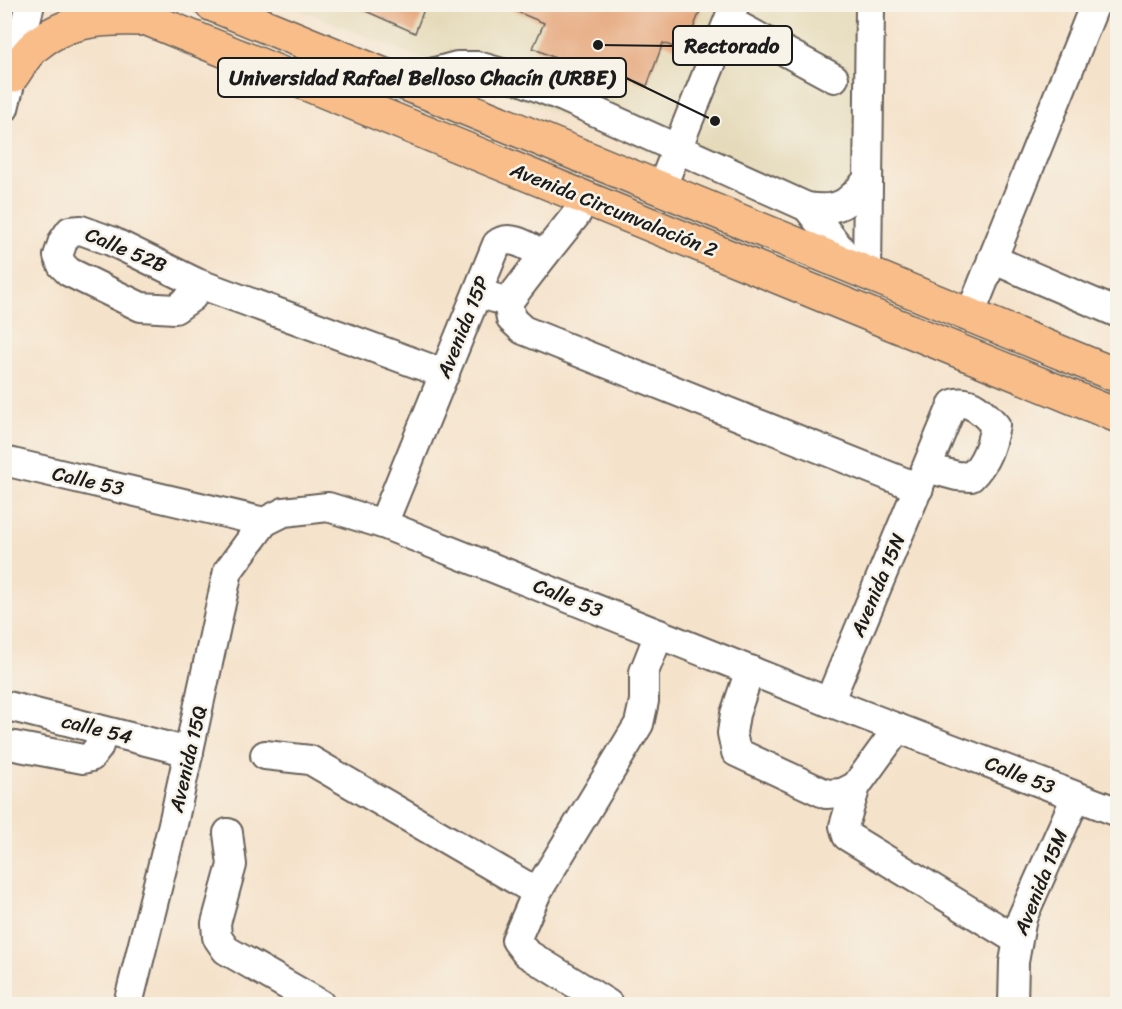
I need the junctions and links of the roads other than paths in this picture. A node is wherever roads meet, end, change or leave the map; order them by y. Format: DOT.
graph roads {
  1 [pos="30,4"];
  2 [pos="111,4"];
  3 [pos="211,4"];
  4 [pos="870,4"];
  5 [pos="1095,4"];
  6 [pos="732,13"];
  7 [pos="147,20"];
  8 [pos="12,76"];
  9 [pos="834,78"];
  10 [pos="404,84"];
  11 [pos="4,108"];
  12 [pos="677,150"];
  13 [pos="868,179"];
  14 [pos="661,189"];
  15 [pos="585,198"];
  16 [pos="807,207"];
  17 [pos="544,255"];
  18 [pos="993,259"];
  19 [pos="862,272"];
  20 [pos="197,283"];
  21 [pos="477,293"];
  22 [pos="508,302"];
  23 [pos="1118,313"];
  24 [pos="970,315"];
  25 [pos="445,374"];
  26 [pos="1118,376"];
  27 [pos="1118,416"];
  28 [pos="4,461"];
  29 [pos="264,522"];
  30 [pos="382,524"];
  31 [pos="659,634"];
  32 [pos="750,670"];
  33 [pos="829,702"];
  34 [pos="4,705"];
  35 [pos="898,728"];
  36 [pos="104,731"];
  37 [pos="4,744"];
  38 [pos="189,752"];
  39 [pos="265,755"];
  40 [pos="856,786"];
  41 [pos="1077,797"];
  42 [pos="1118,812"];
  43 [pos="228,833"];
  44 [pos="537,892"];
  45 [pos="1017,940"];
  46 [pos="128,1005"];
  47 [pos="320,1005"];
  48 [pos="608,1005"];
  49 [pos="1013,1005"];
  1 -- 8 [label="street"];
  2 -- 7 [label="main road, Avenida Circunvalación 2"];
  3 -- 10 [label="main road, Avenida Circunvalación 2"];
  4 -- 13 [label="street"];
  5 -- 18 [label="street"];
  6 -- 9 [label="street"];
  6 -- 12 [label="street"];
  7 -- 8 [label="main road"];
  7 -- 15 [label="main road, Avenida Circunvalación 2"];
  8 -- 11 [label="street"];
  10 -- 12 [label="street"];
  10 -- 14 [label="main road, Avenida Circunvalación 2"];
  12 -- 14 [label="street"];
  12 -- 16 [label="street"];
  13 -- 16 [label="street"];
  13 -- 19 [label="street"];
  14 -- 19 [label="main road, Avenida Circunvalación 2"];
  15 -- 17 [label="street"];
  15 -- 27 [label="main road, Avenida Circunvalación 2"];
  16 -- 19 [label="street"];
  17 -- 21 [label="street, Avenida 15P"];
  17 -- 22 [label="street"];
  18 -- 23 [label="street"];
  18 -- 24 [label="street"];
  19 -- 24 [label="main road, Avenida Circunvalación 2"];
  20 -- 25 [label="street"];
  21 -- 22 [label="street"];
  21 -- 25 [label="street, Avenida 15P"];
  22 -- 33 [label="street, Avenida 15N"];
  24 -- 26 [label="main road, Avenida Circunvalación 2"];
  25 -- 30 [label="street, Avenida 15P"];
  28 -- 29 [label="street, Calle 53"];
  29 -- 30 [label="street, Calle 53"];
  29 -- 38 [label="street, Avenida 15Q"];
  30 -- 31 [label="street, Calle 53"];
  31 -- 32 [label="street, Calle 53"];
  31 -- 44 [label="street"];
  32 -- 33 [label="street, Calle 53"];
  32 -- 40 [label="street"];
  33 -- 35 [label="street, Calle 53"];
  34 -- 36 [label="street, calle 54"];
  35 -- 40 [label="street"];
  35 -- 41 [label="street, Calle 53"];
  36 -- 37 [label="street"];
  36 -- 38 [label="street, calle 54"];
  38 -- 46 [label="street, Avenida 15Q"];
  39 -- 44 [label="street"];
  40 -- 45 [label="street"];
  41 -- 42 [label="street, Calle 53"];
  41 -- 45 [label="street, Avenida 15M"];
  43 -- 47 [label="street"];
  44 -- 48 [label="street"];
  45 -- 49 [label="street, Avenida 15M"];
}
